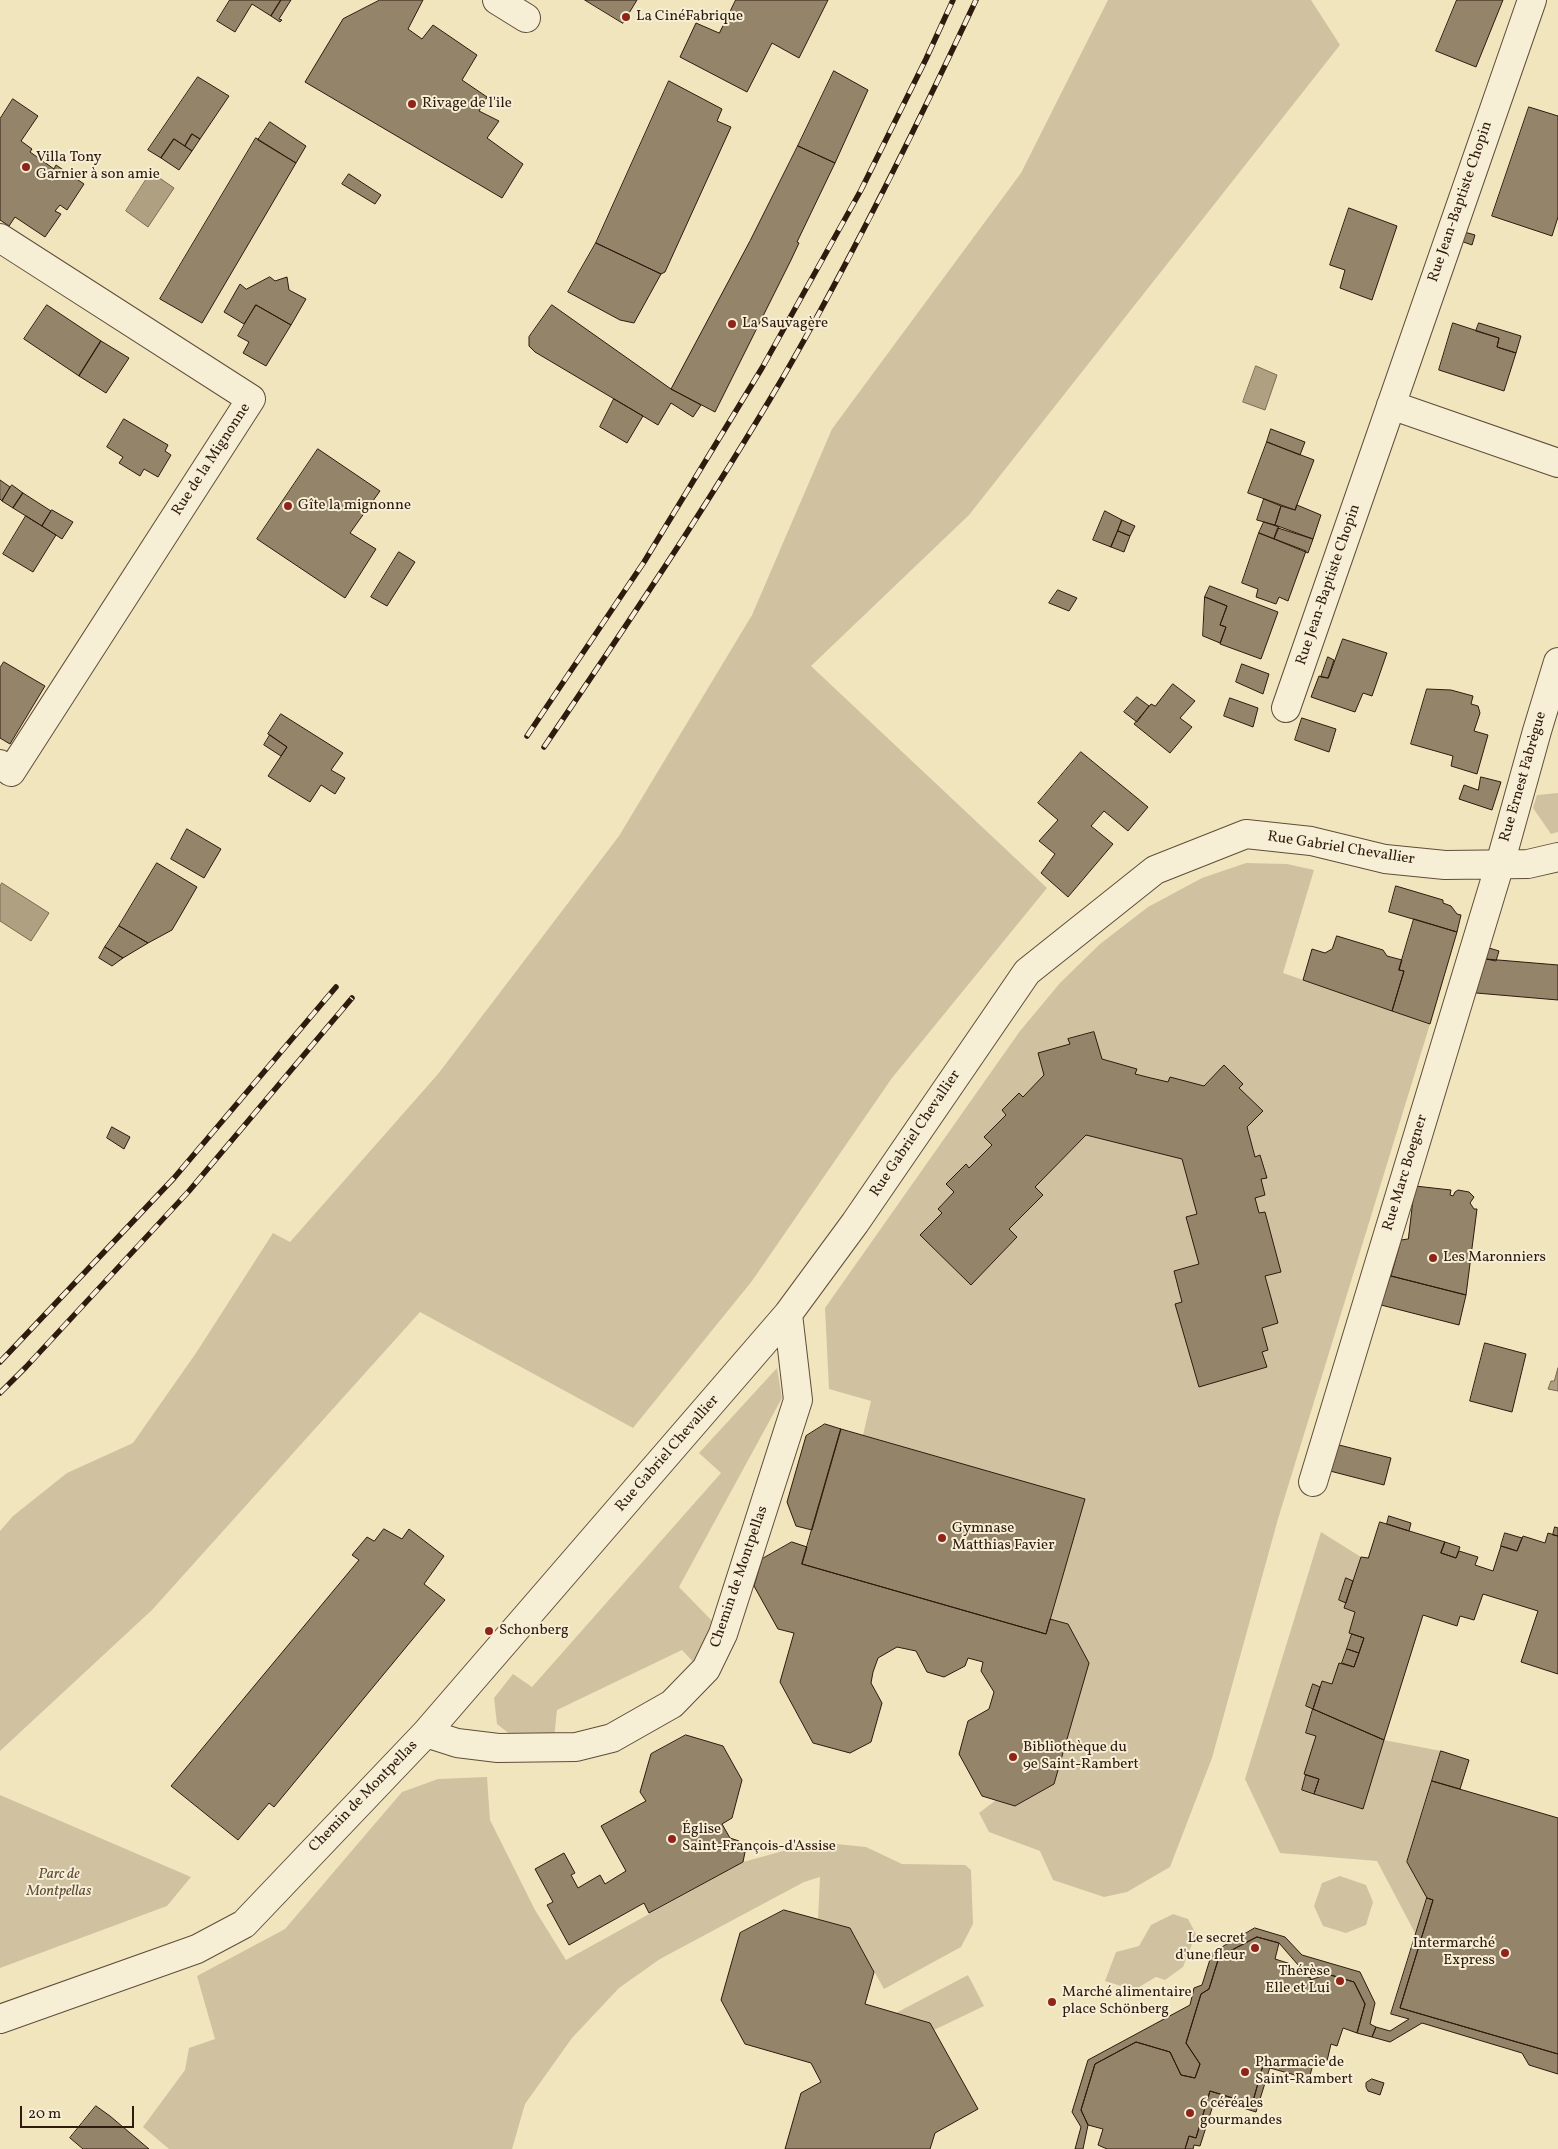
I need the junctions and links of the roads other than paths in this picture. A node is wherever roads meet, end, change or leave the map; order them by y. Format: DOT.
graph roads {
  1 [pos="497,0"];
  2 [pos="1532,0"];
  3 [pos="526,18"];
  4 [pos="0,238"];
  5 [pos="1391,405"];
  6 [pos="1558,463"];
  7 [pos="1558,662"];
  8 [pos="1286,708"];
  9 [pos="6,768"];
  10 [pos="1558,858"];
  11 [pos="1500,864"];
  12 [pos="788,1314"];
  13 [pos="1313,1482"];
  14 [pos="426,1732"];
  15 [pos="0,2019"];
  1 -- 3 [label="street"];
  2 -- 5 [label="street, Rue Jean-Baptiste Chopin"];
  4 -- 9 [label="street, Rue de la Mignonne"];
  5 -- 6 [label="street"];
  5 -- 8 [label="street, Rue Jean-Baptiste Chopin"];
  7 -- 11 [label="street, Rue Ernest Fabrègue"];
  10 -- 11 [label="street, Rue Gabriel Chevallier"];
  11 -- 12 [label="street, Rue Gabriel Chevallier"];
  11 -- 13 [label="street, Rue Marc Boegner"];
  12 -- 14 [label="street, Rue Gabriel Chevallier"];
  12 -- 14 [label="street, Chemin de Montpellas"];
  14 -- 15 [label="street, Chemin de Montpellas"];
}
